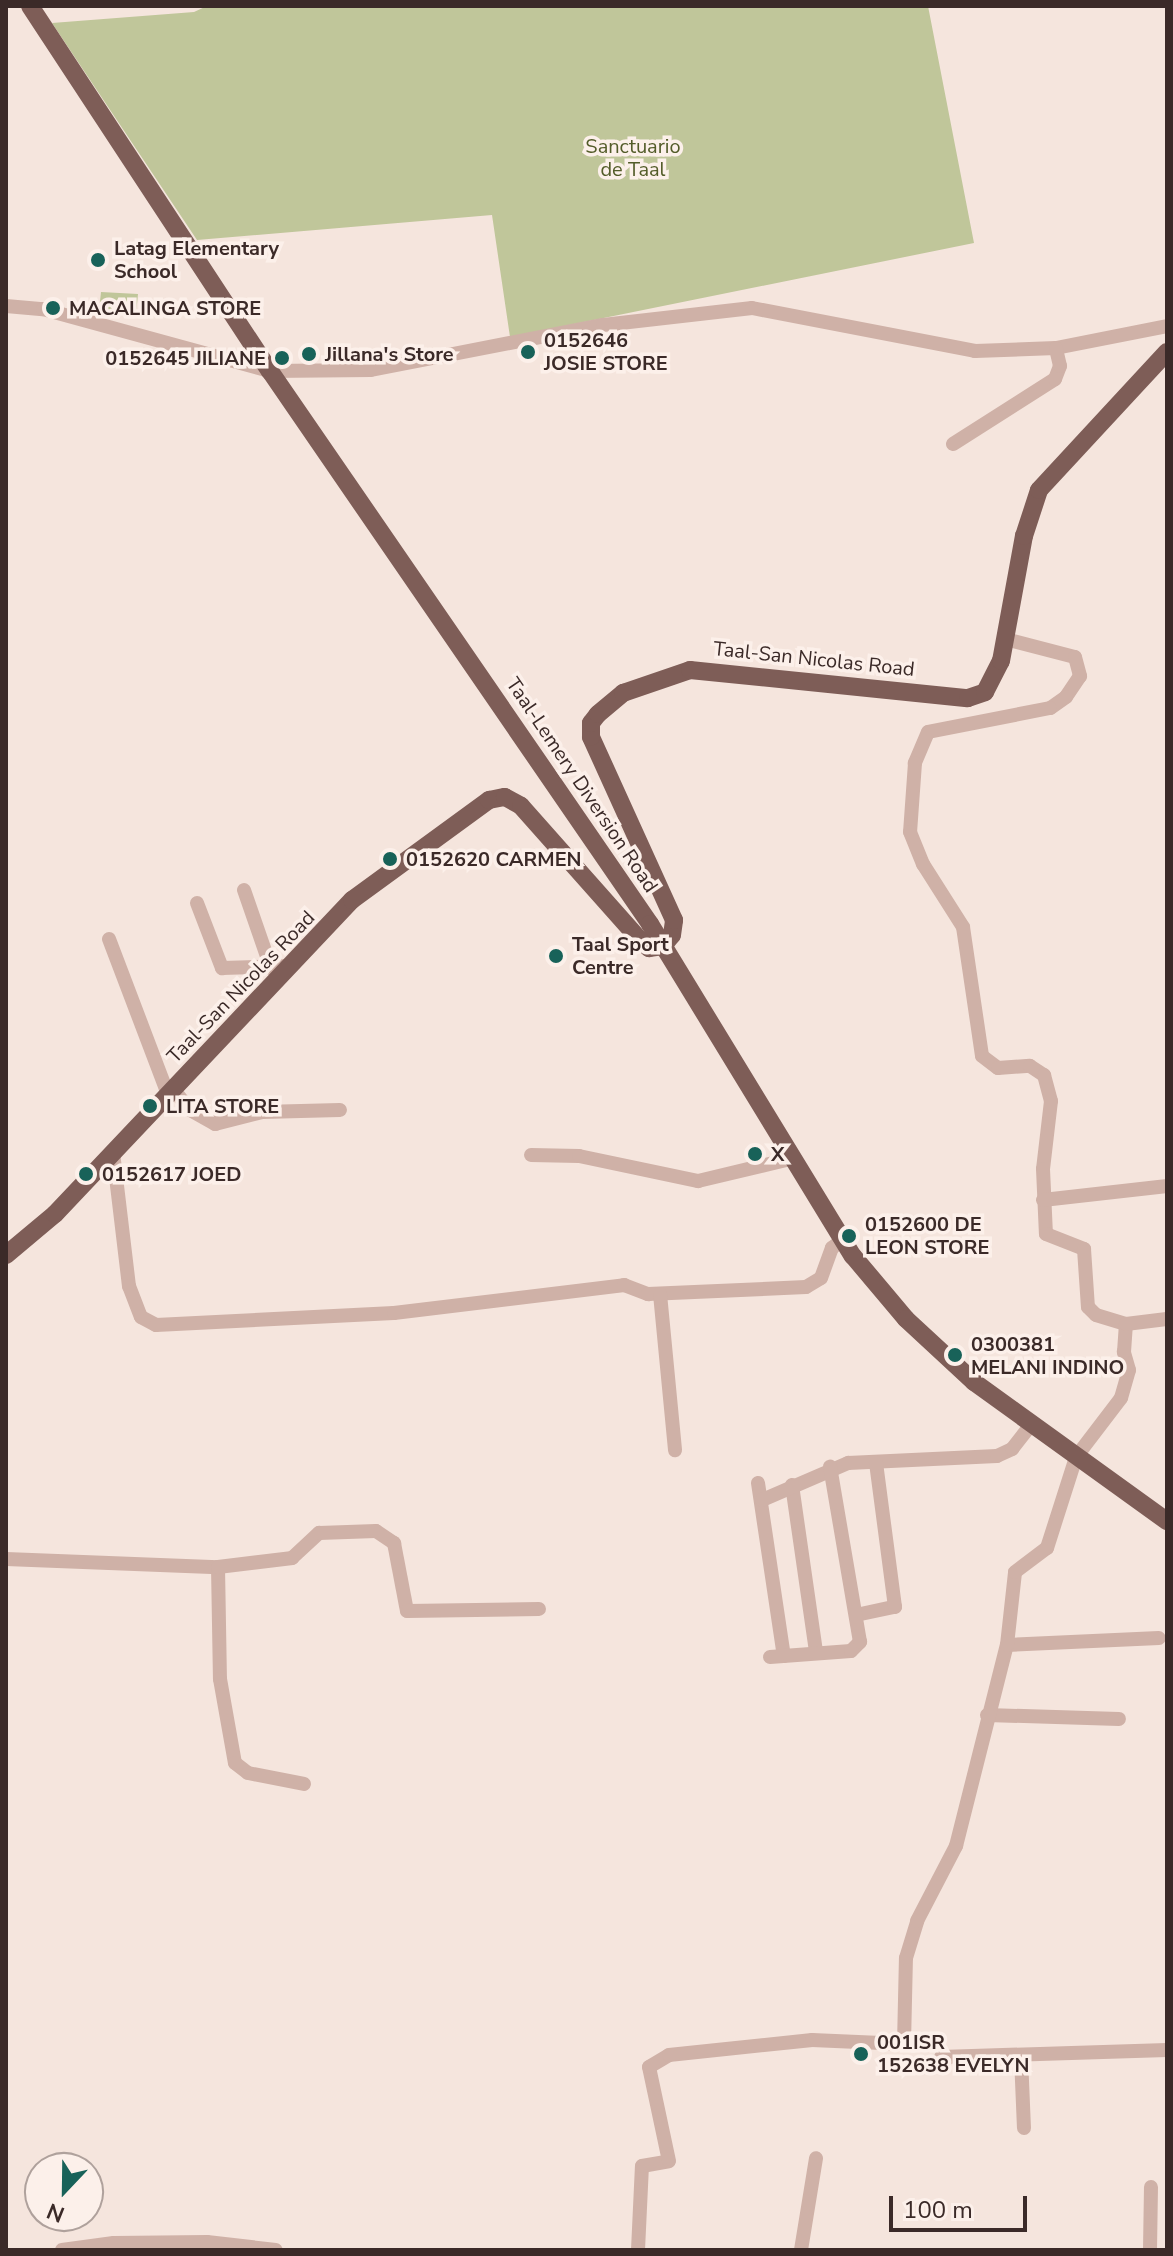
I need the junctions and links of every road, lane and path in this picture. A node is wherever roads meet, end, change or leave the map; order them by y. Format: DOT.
graph roads {
  1 [pos="30,6"];
  2 [pos="6,306"];
  3 [pos="1167,326"];
  4 [pos="1056,348"];
  5 [pos="1167,352"];
  6 [pos="270,371"];
  7 [pos="953,444"];
  8 [pos="1005,639"];
  9 [pos="244,890"];
  10 [pos="197,903"];
  11 [pos="109,939"];
  12 [pos="663,946"];
  13 [pos="292,966"];
  14 [pos="271,968"];
  15 [pos="170,1092"];
  16 [pos="340,1110"];
  17 [pos="113,1152"];
  18 [pos="531,1155"];
  19 [pos="790,1159"];
  20 [pos="1167,1186"];
  21 [pos="1043,1200"];
  22 [pos="842,1240"];
  23 [pos="6,1255"];
  24 [pos="660,1294"];
  25 [pos="1167,1319"];
  26 [pos="1126,1324"];
  27 [pos="1030,1426"];
  28 [pos="675,1450"];
  29 [pos="1076,1457"];
  30 [pos="876,1462"];
  31 [pos="830,1467"];
  32 [pos="758,1483"];
  33 [pos="792,1485"];
  34 [pos="762,1500"];
  35 [pos="1167,1521"];
  36 [pos="6,1559"];
  37 [pos="218,1567"];
  38 [pos="774,1584"];
  39 [pos="757,1586"];
  40 [pos="539,1609"];
  41 [pos="856,1615"];
  42 [pos="1159,1638"];
  43 [pos="1007,1645"];
  44 [pos="816,1652"];
  45 [pos="987,1715"];
  46 [pos="1119,1719"];
  47 [pos="304,1784"];
  48 [pos="1167,2050"];
  49 [pos="941,2057"];
  50 [pos="1021,2057"];
  51 [pos="1024,2128"];
  52 [pos="816,2158"];
  53 [pos="1151,2187"];
  54 [pos="62,2250"];
  55 [pos="276,2250"];
  56 [pos="638,2250"];
  57 [pos="801,2250"];
  58 [pos="1150,2250"];
  1 -- 6 [label="main road, Taal-Lemery Diversion Road"];
  2 -- 6 [label="street"];
  3 -- 4 [label="street"];
  4 -- 6 [label="street"];
  4 -- 7 [label="street"];
  5 -- 8 [label="main road, Taal-San Nicolas Road"];
  6 -- 12 [label="main road, Taal-Lemery Diversion Road"];
  8 -- 12 [label="main road, Taal-San Nicolas Road"];
  8 -- 21 [label="street"];
  9 -- 14 [label="street"];
  10 -- 14 [label="street"];
  11 -- 15 [label="street"];
  12 -- 13 [label="main road, Taal-San Nicolas Road"];
  12 -- 19 [label="main road, Taal-Lemery Diversion Road"];
  13 -- 14 [label="street"];
  13 -- 15 [label="main road, Taal-San Nicolas Road"];
  15 -- 16 [label="street"];
  15 -- 17 [label="main road, Taal-San Nicolas Road"];
  17 -- 23 [label="main road, Taal-San Nicolas Road"];
  17 -- 24 [label="street"];
  18 -- 19 [label="street"];
  19 -- 22 [label="main road, Taal-Lemery Diversion Road"];
  20 -- 21 [label="street"];
  21 -- 26 [label="street"];
  22 -- 24 [label="street"];
  22 -- 27 [label="main road, Taal-Lemery Diversion Road"];
  24 -- 28 [label="street"];
  25 -- 26 [label="street"];
  26 -- 29 [label="street"];
  27 -- 29 [label="main road, Taal-Lemery Diversion Road"];
  27 -- 30 [label="street"];
  29 -- 35 [label="main road, Taal-Lemery Diversion Road"];
  29 -- 43 [label="street"];
  30 -- 31 [label="street"];
  30 -- 41 [label="street"];
  31 -- 33 [label="street"];
  31 -- 41 [label="street"];
  32 -- 34 [label="street"];
  33 -- 34 [label="street"];
  33 -- 44 [label="street"];
  34 -- 38 [label="street"];
  36 -- 37 [label="street"];
  37 -- 40 [label="street"];
  37 -- 47 [label="street"];
  38 -- 39 [label="street"];
  38 -- 44 [label="street"];
  41 -- 44 [label="street"];
  42 -- 43 [label="street"];
  43 -- 45 [label="street"];
  45 -- 46 [label="street"];
  45 -- 56 [label="street"];
  48 -- 50 [label="street"];
  49 -- 50 [label="street"];
  50 -- 51 [label="street"];
  52 -- 57 [label="street"];
  53 -- 58 [label="street"];
  54 -- 55 [label="street"];
}
